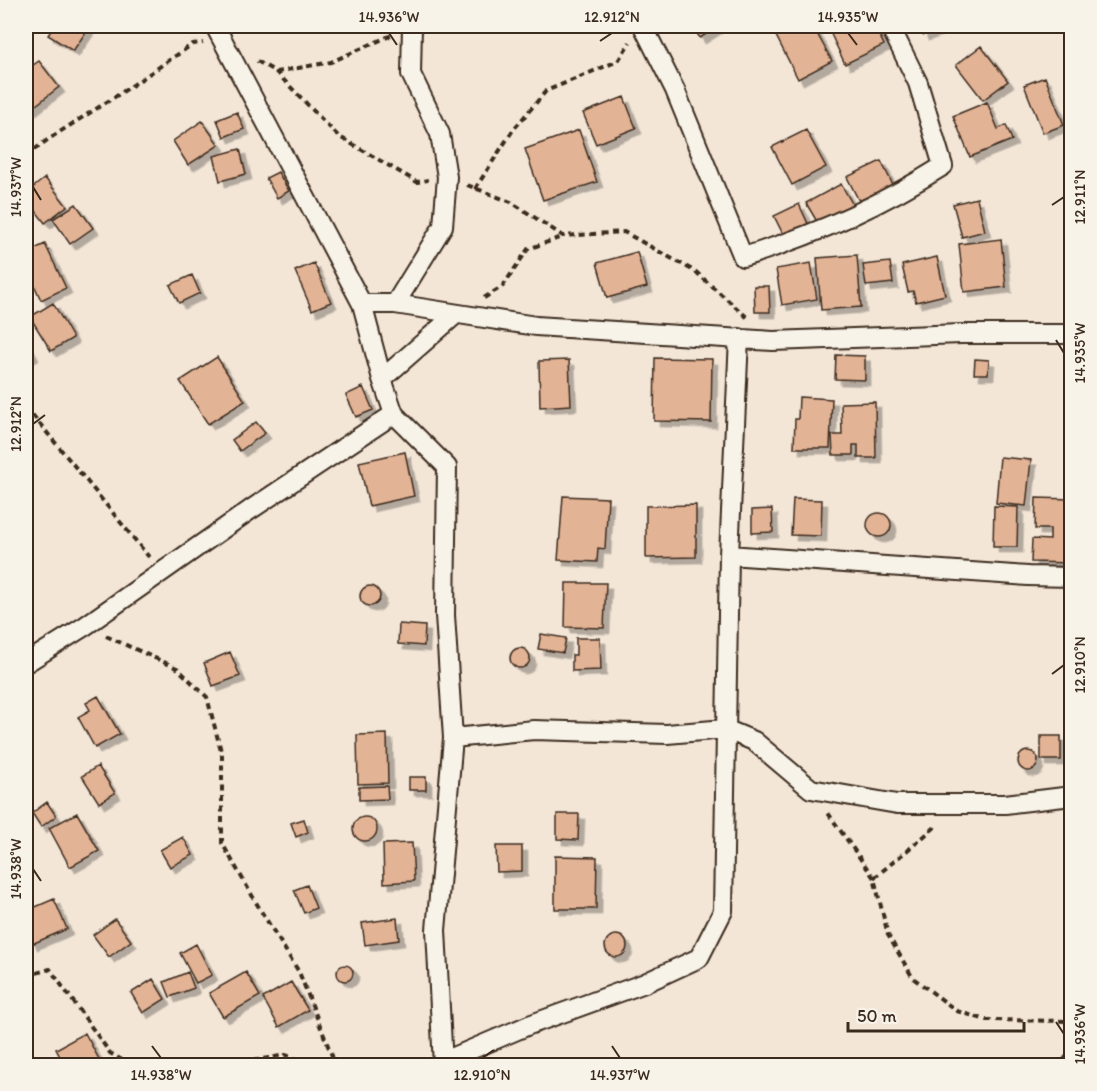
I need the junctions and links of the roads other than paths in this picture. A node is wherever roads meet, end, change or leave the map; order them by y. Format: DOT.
graph roads {
  1 [pos="412,26"];
  2 [pos="891,26"];
  3 [pos="638,30"];
  4 [pos="219,33"];
  5 [pos="362,304"];
  6 [pos="395,304"];
  7 [pos="456,314"];
  8 [pos="1071,334"];
  9 [pos="739,338"];
  10 [pos="382,379"];
  11 [pos="394,414"];
  12 [pos="729,555"];
  13 [pos="1071,577"];
  14 [pos="26,663"];
  15 [pos="725,729"];
  16 [pos="453,738"];
  17 [pos="1071,796"];
  18 [pos="442,1064"];
  1 -- 6 [label="street"];
  2 -- 3 [label="street"];
  4 -- 5 [label="street"];
  5 -- 6 [label="street"];
  5 -- 10 [label="street"];
  6 -- 7 [label="street"];
  7 -- 9 [label="street"];
  7 -- 10 [label="street"];
  8 -- 9 [label="street"];
  9 -- 12 [label="street"];
  10 -- 11 [label="street"];
  11 -- 14 [label="street"];
  11 -- 16 [label="street"];
  12 -- 13 [label="street"];
  12 -- 15 [label="street"];
  15 -- 16 [label="street"];
  15 -- 17 [label="street"];
  15 -- 18 [label="street"];
  16 -- 18 [label="street"];
}
